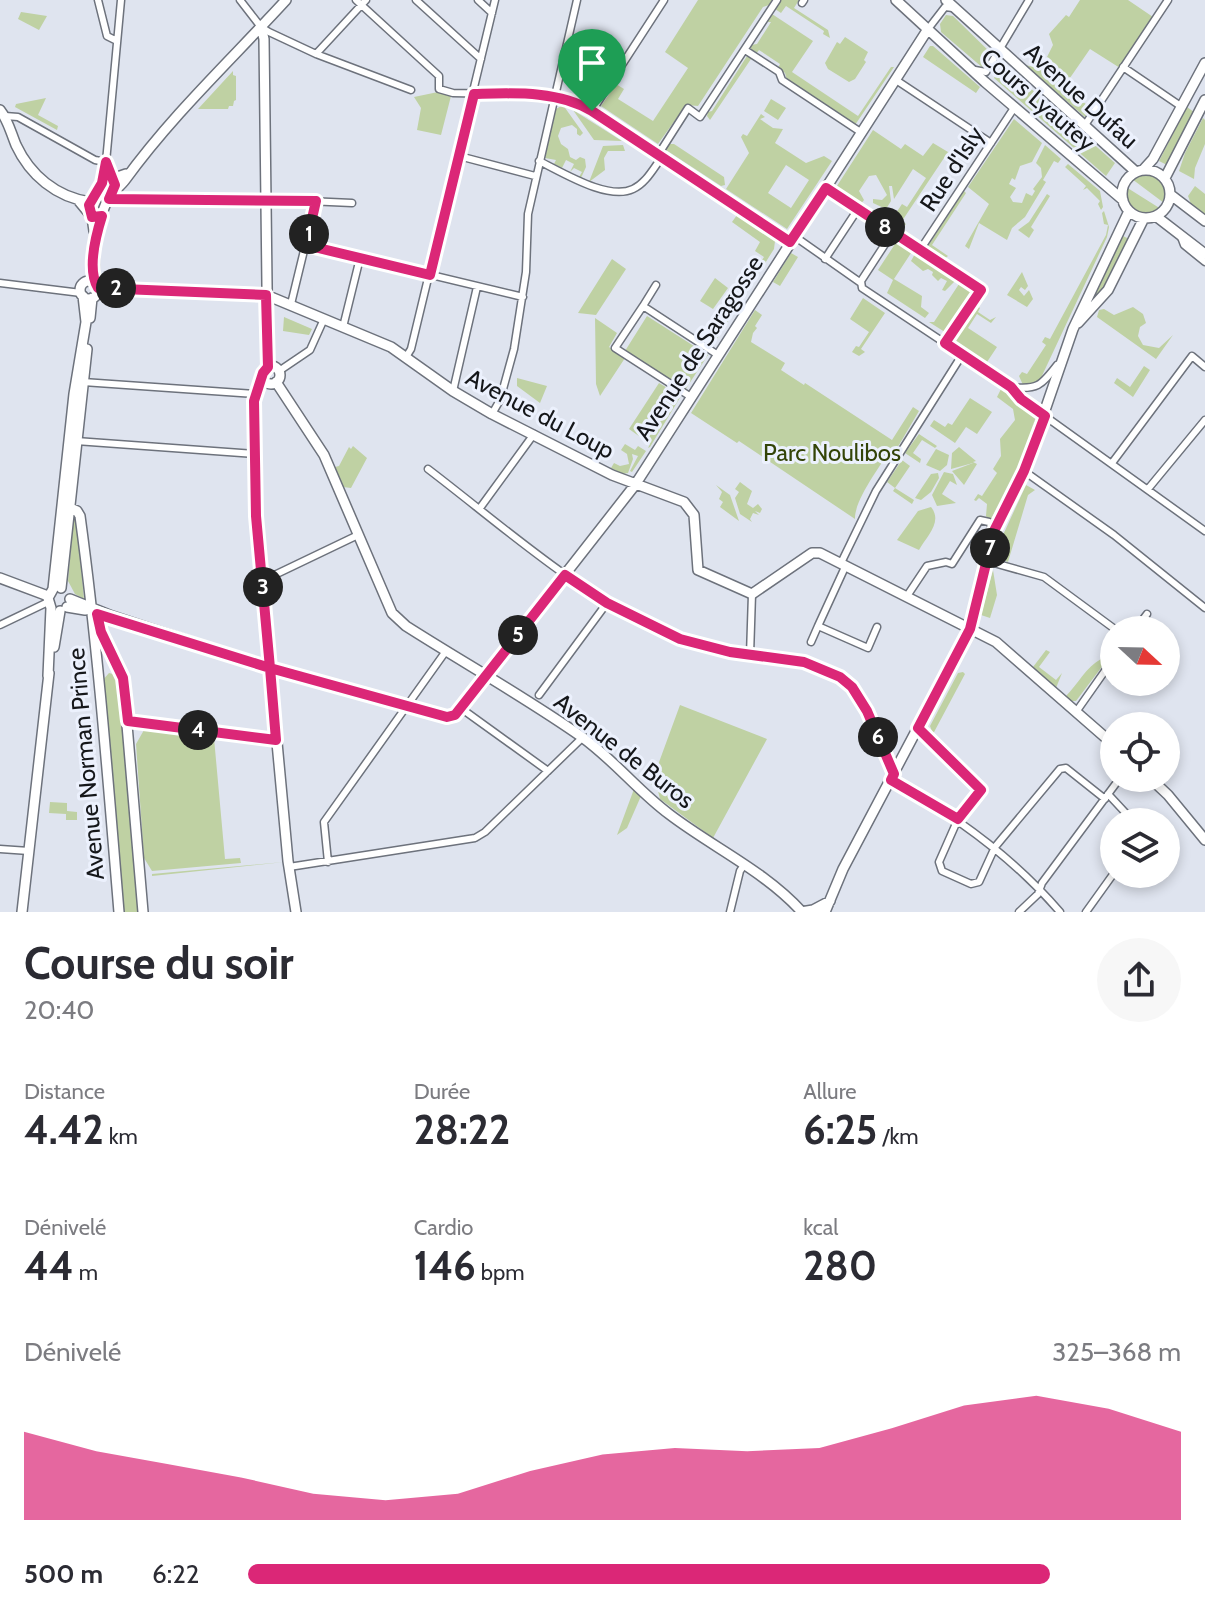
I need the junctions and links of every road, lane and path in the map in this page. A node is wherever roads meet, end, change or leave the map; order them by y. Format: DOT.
graph roads {
  1 [pos="98,0"];
  2 [pos="121,0"];
  3 [pos="240,0"];
  4 [pos="286,0"];
  5 [pos="416,0"];
  6 [pos="478,0"];
  7 [pos="495,0"];
  8 [pos="577,0"];
  9 [pos="664,0"];
  10 [pos="777,0"];
  11 [pos="896,0"];
  12 [pos="946,0"];
  13 [pos="1029,0"];
  14 [pos="1168,0"];
  15 [pos="361,2"];
  16 [pos="957,9"];
  17 [pos="492,13"];
  18 [pos="261,27"];
  19 [pos="928,29"];
  20 [pos="117,41"];
  21 [pos="999,49"];
  22 [pos="745,50"];
  23 [pos="316,54"];
  24 [pos="481,59"];
  25 [pos="1205,63"];
  26 [pos="1123,67"];
  27 [pos="971,68"];
  28 [pos="896,80"];
  29 [pos="1194,85"];
  30 [pos="411,90"];
  31 [pos="1205,92"];
  32 [pos="474,94"];
  33 [pos="554,97"];
  34 [pos="1205,100"];
  35 [pos="1182,107"];
  36 [pos="1014,108"];
  37 [pos="592,111"];
  38 [pos="2,113"];
  39 [pos="1085,125"];
  40 [pos="862,133"];
  41 [pos="991,143"];
  42 [pos="459,156"];
  43 [pos="660,156"];
  44 [pos="539,161"];
  45 [pos="106,162"];
  46 [pos="1139,171"];
  47 [pos="535,176"];
  48 [pos="1165,178"];
  49 [pos="109,184"];
  50 [pos="826,188"];
  51 [pos="1171,195"];
  52 [pos="109,199"];
  53 [pos="264,199"];
  54 [pos="1123,200"];
  55 [pos="316,201"];
  56 [pos="352,203"];
  57 [pos="858,209"];
  58 [pos="1129,211"];
  59 [pos="93,212"];
  60 [pos="1157,217"];
  61 [pos="1144,218"];
  62 [pos="1205,221"];
  63 [pos="893,232"];
  64 [pos="1181,236"];
  65 [pos="792,239"];
  66 [pos="306,245"];
  67 [pos="920,250"];
  68 [pos="1205,254"];
  69 [pos="360,258"];
  70 [pos="825,259"];
  71 [pos="1205,262"];
  72 [pos="430,275"];
  73 [pos="0,283"];
  74 [pos="94,284"];
  75 [pos="860,284"];
  76 [pos="656,285"];
  77 [pos="477,287"];
  78 [pos="266,295"];
  79 [pos="85,296"];
  80 [pos="523,297"];
  81 [pos="291,304"];
  82 [pos="643,306"];
  83 [pos="324,319"];
  84 [pos="343,327"];
  85 [pos="1073,329"];
  86 [pos="945,343"];
  87 [pos="718,355"];
  88 [pos="962,355"];
  89 [pos="406,357"];
  90 [pos="1062,360"];
  91 [pos="1205,367"];
  92 [pos="265,370"];
  93 [pos="279,371"];
  94 [pos="83,382"];
  95 [pos="272,383"];
  96 [pos="1039,385"];
  97 [pos="1011,387"];
  98 [pos="453,391"];
  99 [pos="255,394"];
  100 [pos="1051,394"];
  101 [pos="691,397"];
  102 [pos="492,414"];
  103 [pos="1045,416"];
  104 [pos="1205,420"];
  105 [pos="534,434"];
  106 [pos="73,440"];
  107 [pos="255,454"];
  108 [pos="1112,463"];
  109 [pos="428,469"];
  110 [pos="1024,471"];
  111 [pos="635,485"];
  112 [pos="1148,489"];
  113 [pos="70,508"];
  114 [pos="480,508"];
  115 [pos="994,531"];
  116 [pos="1205,531"];
  117 [pos="358,535"];
  118 [pos="987,561"];
  119 [pos="843,564"];
  120 [pos="565,575"];
  121 [pos="0,578"];
  122 [pos="262,581"];
  123 [pos="752,594"];
  124 [pos="907,596"];
  125 [pos="57,600"];
  126 [pos="607,603"];
  127 [pos="1205,608"];
  128 [pos="94,610"];
  129 [pos="948,617"];
  130 [pos="1100,618"];
  131 [pos="0,625"];
  132 [pos="818,626"];
  133 [pos="877,627"];
  134 [pos="970,629"];
  135 [pos="991,640"];
  136 [pos="811,642"];
  137 [pos="446,651"];
  138 [pos="958,652"];
  139 [pos="750,655"];
  140 [pos="270,668"];
  141 [pos="122,674"];
  142 [pos="487,676"];
  143 [pos="1100,678"];
  144 [pos="100,681"];
  145 [pos="539,695"];
  146 [pos="406,706"];
  147 [pos="462,709"];
  148 [pos="1076,712"];
  149 [pos="128,721"];
  150 [pos="918,728"];
  151 [pos="1100,733"];
  152 [pos="582,738"];
  153 [pos="276,740"];
  154 [pos="548,771"];
  155 [pos="892,777"];
  156 [pos="1110,792"];
  157 [pos="1165,792"];
  158 [pos="1106,797"];
  159 [pos="1118,808"];
  160 [pos="958,819"];
  161 [pos="1205,840"];
  162 [pos="995,847"];
  163 [pos="0,849"];
  164 [pos="29,851"];
  165 [pos="328,862"];
  166 [pos="744,865"];
  167 [pos="289,867"];
  168 [pos="1040,888"];
  169 [pos="1103,888"];
  170 [pos="830,901"];
  171 [pos="734,911"];
  172 [pos="22,912"];
  173 [pos="119,912"];
  174 [pos="143,912"];
  175 [pos="296,912"];
  176 [pos="801,912"];
  177 [pos="825,912"];
  178 [pos="1019,912"];
  179 [pos="1060,912"];
  180 [pos="1086,912"];
  1 -- 20 [label="street"];
  2 -- 20 [label="street"];
  3 -- 18 [label="street"];
  4 -- 18 [label="street"];
  5 -- 24 [label="street"];
  6 -- 17 [label="street"];
  7 -- 17 [label="street"];
  8 -- 33 [label="street"];
  9 -- 37 [label="street"];
  10 -- 22 [label="street"];
  11 -- 19 [label="street, Cours Lyautey"];
  12 -- 16 [label="street, Avenue Dufau"];
  13 -- 21 [label="street"];
  14 -- 26 [label="street"];
  15 -- 23 [label="street"];
  15 -- 32 [label="street"];
  16 -- 19 [label="street"];
  16 -- 21 [label="street, Avenue Dufau"];
  17 -- 24 [label="street"];
  18 -- 23 [label="street"];
  18 -- 49 [label="street"];
  18 -- 53 [label="street"];
  19 -- 27 [label="street, Cours Lyautey"];
  19 -- 28 [label="street, Avenue de Saragosse"];
  20 -- 45 [label="street"];
  21 -- 27 [label="street, Avenue Dufau"];
  21 -- 39 [label="street, Avenue Dufau"];
  22 -- 40 [label="street"];
  22 -- 43 [label="street"];
  23 -- 30 [label="street"];
  24 -- 32 [label="street"];
  25 -- 29 [label="street"];
  26 -- 35 [label="street"];
  26 -- 39 [label="street"];
  27 -- 36 [label="street, Cours Lyautey"];
  28 -- 40 [label="street, Avenue de Saragosse"];
  28 -- 41 [label="street"];
  29 -- 31 [label="street"];
  29 -- 35 [label="street"];
  32 -- 33 [label="street"];
  32 -- 42 [label="street"];
  33 -- 37 [label="street"];
  33 -- 44 [label="street"];
  34 -- 48 [label="street"];
  35 -- 46 [label="street"];
  36 -- 41 [label="street, Rue d'Isly"];
  36 -- 54 [label="street, Cours Lyautey"];
  37 -- 43 [label="street"];
  38 -- 45 [label="street"];
  38 -- 59 [label="street"];
  39 -- 46 [label="street, Avenue Dufau"];
  40 -- 50 [label="street, Avenue de Saragosse"];
  41 -- 67 [label="street, Rue d'Isly"];
  42 -- 47 [label="street"];
  42 -- 72 [label="street"];
  43 -- 44 [label="street"];
  43 -- 65 [label="street"];
  44 -- 47 [label="street"];
  45 -- 49 [label="street"];
  46 -- 48 [label="street"];
  46 -- 54 [label="street"];
  47 -- 80 [label="street"];
  48 -- 51 [label="street"];
  49 -- 52 [label="street"];
  49 -- 59 [label="street"];
  50 -- 57 [label="street"];
  50 -- 65 [label="street, Avenue de Saragosse"];
  51 -- 60 [label="street"];
  51 -- 62 [label="street"];
  52 -- 53 [label="street"];
  52 -- 59 [label="street"];
  53 -- 55 [label="street"];
  53 -- 78 [label="street"];
  54 -- 58 [label="street"];
  55 -- 56 [label="street"];
  55 -- 66 [label="street"];
  57 -- 63 [label="street"];
  57 -- 70 [label="street"];
  58 -- 61 [label="street"];
  58 -- 85 [label="street"];
  59 -- 74 [label="street"];
  60 -- 61 [label="street"];
  60 -- 64 [label="street"];
  61 -- 85 [label="street"];
  63 -- 67 [label="street"];
  63 -- 75 [label="street"];
  64 -- 68 [label="street"];
  64 -- 71 [label="street"];
  65 -- 70 [label="street"];
  65 -- 87 [label="street, Avenue de Saragosse"];
  66 -- 69 [label="street"];
  66 -- 81 [label="street"];
  67 -- 86 [label="street"];
  69 -- 72 [label="street"];
  69 -- 84 [label="street"];
  70 -- 75 [label="street"];
  72 -- 77 [label="street"];
  72 -- 89 [label="street"];
  73 -- 79 [label="street"];
  74 -- 78 [label="street"];
  74 -- 79 [label="street"];
  74 -- 79 [label="street"];
  75 -- 86 [label="street"];
  76 -- 82 [label="street"];
  77 -- 80 [label="street"];
  77 -- 98 [label="street"];
  78 -- 81 [label="street, Avenue du Loup"];
  78 -- 92 [label="street"];
  79 -- 94 [label="street"];
  79 -- 106 [label="street"];
  80 -- 102 [label="street"];
  81 -- 83 [label="street, Avenue du Loup"];
  82 -- 87 [label="street"];
  82 -- 101 [label="street"];
  83 -- 84 [label="street, Avenue du Loup"];
  83 -- 93 [label="street"];
  84 -- 89 [label="street, Avenue du Loup"];
  85 -- 90 [label="street"];
  86 -- 88 [label="street"];
  87 -- 101 [label="street, Avenue de Saragosse"];
  88 -- 97 [label="street"];
  88 -- 119 [label="street"];
  89 -- 98 [label="street, Avenue du Loup"];
  90 -- 96 [label="street"];
  90 -- 100 [label="street"];
  91 -- 108 [label="street"];
  92 -- 93 [label="street"];
  92 -- 95 [label="street"];
  92 -- 99 [label="street"];
  93 -- 95 [label="street"];
  94 -- 99 [label="street"];
  94 -- 106 [label="street"];
  95 -- 99 [label="street"];
  95 -- 117 [label="street, Avenue de Buros"];
  96 -- 97 [label="street"];
  96 -- 100 [label="street"];
  97 -- 103 [label="street"];
  98 -- 102 [label="street, Avenue du Loup"];
  99 -- 107 [label="street"];
  100 -- 103 [label="street"];
  101 -- 111 [label="street, Avenue de Saragosse"];
  102 -- 105 [label="street, Avenue du Loup"];
  103 -- 108 [label="street"];
  103 -- 110 [label="street"];
  104 -- 112 [label="street"];
  105 -- 111 [label="street, Avenue du Loup"];
  105 -- 114 [label="street"];
  106 -- 107 [label="street"];
  106 -- 113 [label="street"];
  106 -- 125 [label="street"];
  107 -- 122 [label="street"];
  108 -- 112 [label="street"];
  109 -- 114 [label="street"];
  110 -- 115 [label="street"];
  110 -- 127 [label="street"];
  111 -- 120 [label="street, Avenue de Saragosse"];
  111 -- 123 [label="street, Avenue du Loup"];
  112 -- 116 [label="street"];
  113 -- 125 [label="street"];
  113 -- 128 [label="street"];
  114 -- 120 [label="street"];
  115 -- 118 [label="street"];
  115 -- 124 [label="street"];
  117 -- 122 [label="street"];
  117 -- 137 [label="street, Avenue de Buros"];
  118 -- 130 [label="street"];
  118 -- 134 [label="street"];
  119 -- 123 [label="street"];
  119 -- 124 [label="street"];
  119 -- 132 [label="street"];
  120 -- 126 [label="street"];
  120 -- 142 [label="street, Avenue de Saragosse"];
  121 -- 125 [label="street"];
  122 -- 140 [label="street"];
  123 -- 139 [label="street"];
  124 -- 129 [label="street"];
  125 -- 128 [label="street"];
  125 -- 131 [label="street"];
  125 -- 164 [label="street"];
  126 -- 139 [label="street"];
  126 -- 145 [label="street"];
  128 -- 140 [label="street"];
  128 -- 141 [label="street"];
  128 -- 144 [label="street, Avenue Norman Prince"];
  129 -- 134 [label="street"];
  129 -- 138 [label="street"];
  132 -- 133 [label="street"];
  132 -- 136 [label="street"];
  134 -- 135 [label="street"];
  134 -- 138 [label="street"];
  135 -- 138 [label="street"];
  135 -- 148 [label="street"];
  137 -- 142 [label="street, Avenue de Buros"];
  137 -- 146 [label="street"];
  138 -- 150 [label="street"];
  139 -- 155 [label="street"];
  140 -- 146 [label="street"];
  140 -- 153 [label="street"];
  141 -- 144 [label="street"];
  141 -- 149 [label="street"];
  142 -- 147 [label="street, Avenue de Saragosse"];
  142 -- 152 [label="street, Avenue de Buros"];
  143 -- 148 [label="street"];
  144 -- 173 [label="street, Avenue Norman Prince"];
  146 -- 147 [label="street"];
  146 -- 165 [label="street"];
  147 -- 154 [label="street"];
  148 -- 151 [label="street"];
  149 -- 153 [label="street"];
  149 -- 174 [label="street"];
  150 -- 155 [label="street"];
  150 -- 160 [label="street"];
  152 -- 154 [label="street"];
  152 -- 166 [label="street, Avenue de Buros"];
  153 -- 167 [label="street"];
  154 -- 165 [label="street"];
  155 -- 160 [label="street"];
  155 -- 170 [label="street"];
  156 -- 158 [label="street"];
  157 -- 161 [label="street"];
  158 -- 159 [label="street"];
  158 -- 162 [label="street"];
  158 -- 168 [label="street"];
  160 -- 162 [label="street"];
  160 -- 162 [label="street"];
  162 -- 168 [label="street"];
  163 -- 164 [label="street"];
  164 -- 172 [label="street"];
  165 -- 167 [label="street"];
  166 -- 171 [label="street"];
  166 -- 176 [label="street, Avenue de Buros"];
  167 -- 175 [label="street"];
  168 -- 178 [label="street"];
  168 -- 179 [label="street"];
  169 -- 180 [label="street"];
  170 -- 176 [label="street"];
  170 -- 177 [label="street"];
}
